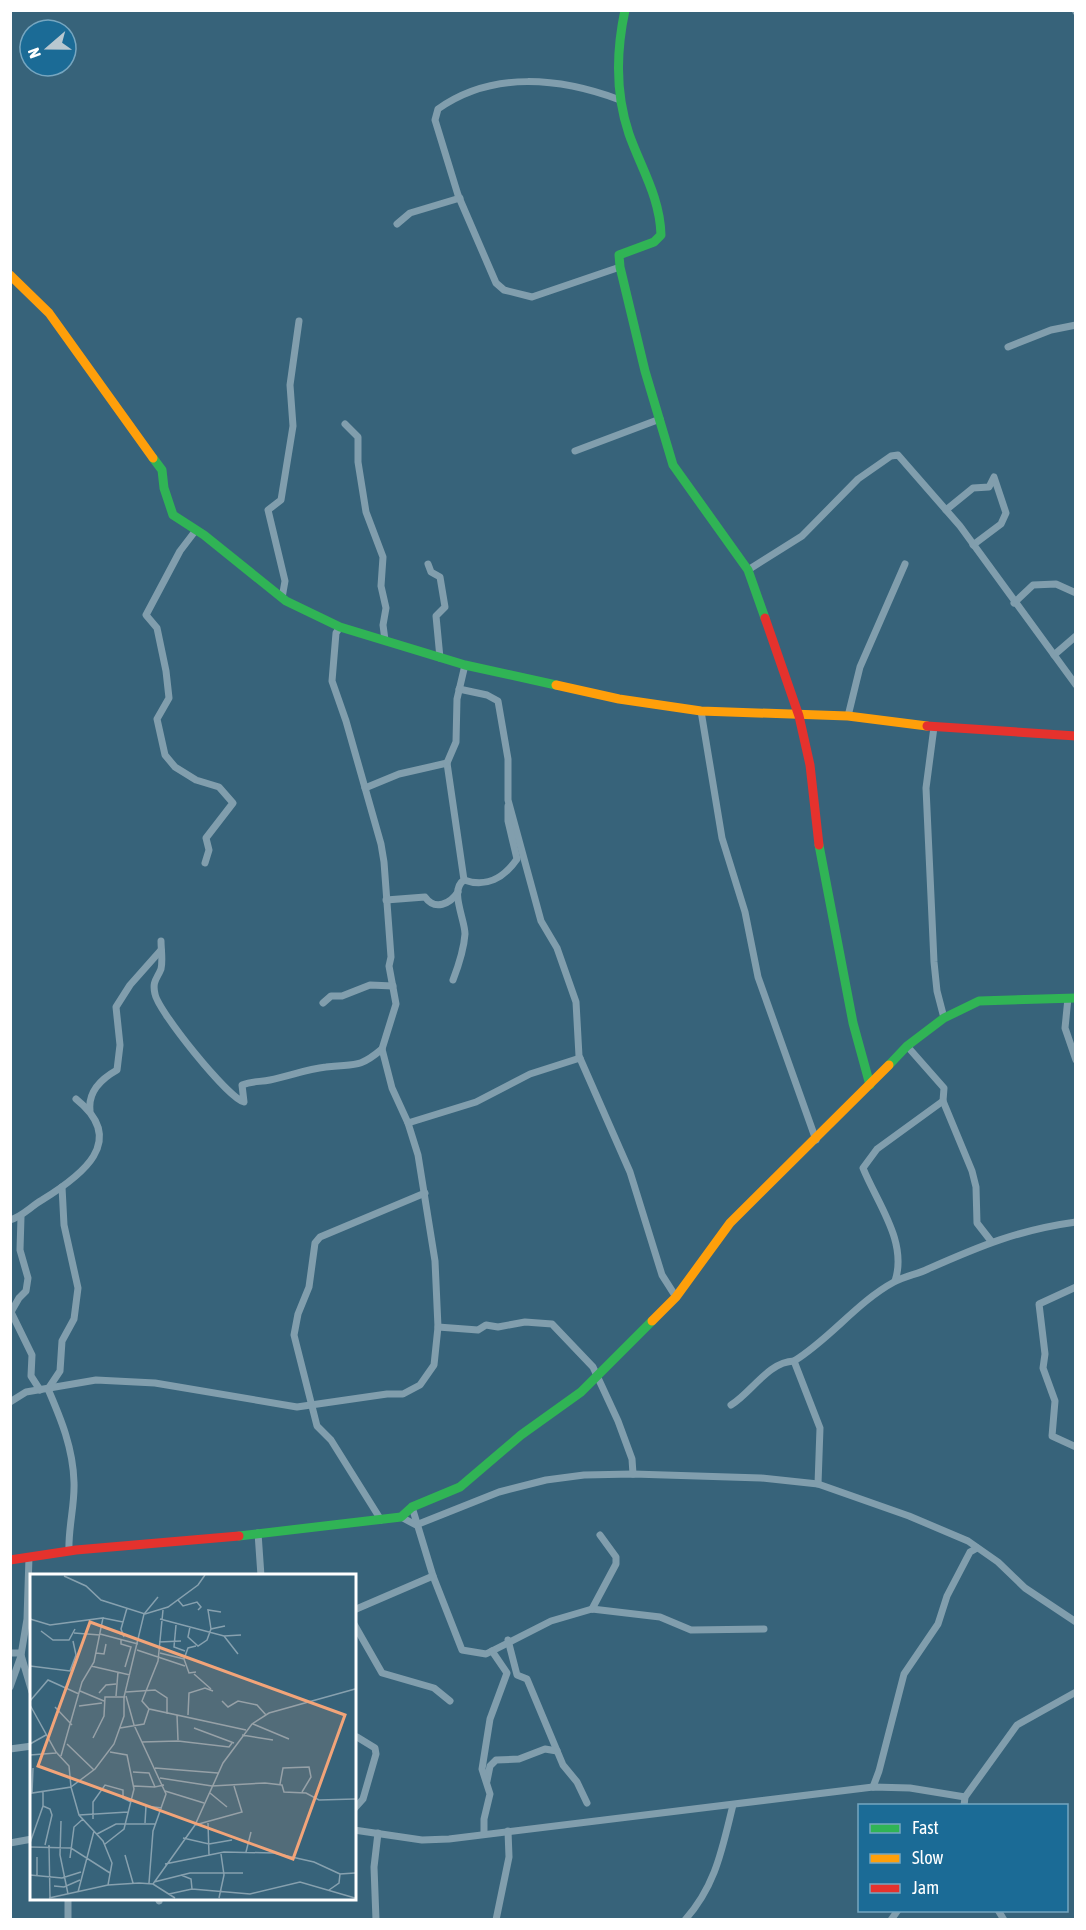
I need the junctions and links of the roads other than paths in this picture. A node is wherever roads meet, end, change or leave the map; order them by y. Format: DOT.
graph roads {
  1 [pos="625,10"];
  2 [pos="620,100"];
  3 [pos="460,198"];
  4 [pos="397,224"];
  5 [pos="620,267"];
  6 [pos="10,275"];
  7 [pos="299,321"];
  8 [pos="1076,325"];
  9 [pos="1008,347"];
  10 [pos="660,419"];
  11 [pos="345,424"];
  12 [pos="575,451"];
  13 [pos="945,510"];
  14 [pos="196,530"];
  15 [pos="973,545"];
  16 [pos="428,564"];
  17 [pos="904,564"];
  18 [pos="748,570"];
  19 [pos="1076,593"];
  20 [pos="282,598"];
  21 [pos="1014,603"];
  22 [pos="340,627"];
  23 [pos="1076,636"];
  24 [pos="385,640"];
  25 [pos="1053,655"];
  26 [pos="440,658"];
  27 [pos="465,665"];
  28 [pos="1076,685"];
  29 [pos="459,689"];
  30 [pos="701,711"];
  31 [pos="799,716"];
  32 [pos="848,716"];
  33 [pos="934,727"];
  34 [pos="1076,736"];
  35 [pos="447,763"];
  36 [pos="365,788"];
  37 [pos="507,800"];
  38 [pos="205,863"];
  39 [pos="464,880"];
  40 [pos="458,892"];
  41 [pos="386,900"];
  42 [pos="161,941"];
  43 [pos="161,950"];
  44 [pos="453,980"];
  45 [pos="393,986"];
  46 [pos="1072,998"];
  47 [pos="323,1003"];
  48 [pos="944,1018"];
  49 [pos="908,1046"];
  50 [pos="382,1049"];
  51 [pos="580,1058"];
  52 [pos="1076,1060"];
  53 [pos="870,1085"];
  54 [pos="76,1099"];
  55 [pos="943,1101"];
  56 [pos="90,1110"];
  57 [pos="408,1123"];
  58 [pos="816,1140"];
  59 [pos="62,1188"];
  60 [pos="425,1193"];
  61 [pos="21,1217"];
  62 [pos="10,1220"];
  63 [pos="1076,1222"];
  64 [pos="991,1241"];
  65 [pos="899,1268"];
  66 [pos="910,1276"];
  67 [pos="895,1281"];
  68 [pos="1076,1287"];
  69 [pos="676,1297"];
  70 [pos="438,1327"];
  71 [pos="794,1361"];
  72 [pos="596,1375"];
  73 [pos="44,1390"];
  74 [pos="10,1402"];
  75 [pos="310,1405"];
  76 [pos="731,1405"];
  77 [pos="1076,1447"];
  78 [pos="633,1474"];
  79 [pos="818,1484"];
  80 [pos="412,1507"];
  81 [pos="401,1516"];
  82 [pos="381,1520"];
  83 [pos="416,1525"];
  84 [pos="258,1533"];
  85 [pos="600,1535"];
  86 [pos="977,1548"];
  87 [pos="69,1551"];
  88 [pos="29,1557"];
  89 [pos="10,1560"];
  90 [pos="261,1574"];
  91 [pos="433,1576"];
  92 [pos="356,1609"];
  93 [pos="592,1609"];
  94 [pos="1076,1622"];
  95 [pos="356,1628"];
  96 [pos="764,1629"];
  97 [pos="508,1640"];
  98 [pos="492,1651"];
  99 [pos="10,1653"];
  100 [pos="21,1654"];
  101 [pos="30,1686"];
  102 [pos="10,1687"];
  103 [pos="1076,1692"];
  104 [pos="450,1701"];
  105 [pos="357,1737"];
  106 [pos="30,1746"];
  107 [pos="10,1749"];
  108 [pos="557,1751"];
  109 [pos="486,1784"];
  110 [pos="873,1786"];
  111 [pos="965,1797"];
  112 [pos="587,1803"];
  113 [pos="964,1804"];
  114 [pos="733,1805"];
  115 [pos="356,1807"];
  116 [pos="356,1830"];
  117 [pos="508,1831"];
  118 [pos="378,1833"];
  119 [pos="484,1834"];
  120 [pos="30,1839"];
  121 [pos="10,1843"];
  122 [pos="68,1900"];
  123 [pos="68,1920"];
  124 [pos="376,1920"];
  125 [pos="496,1920"];
  126 [pos="685,1920"];
  1 -- 2 [label="street"];
  2 -- 3 [label="street"];
  2 -- 5 [label="street"];
  3 -- 4 [label="street"];
  3 -- 5 [label="street"];
  5 -- 10 [label="street"];
  6 -- 14 [label="street"];
  7 -- 20 [label="street"];
  8 -- 9 [label="street"];
  10 -- 12 [label="street"];
  10 -- 18 [label="street"];
  11 -- 24 [label="street"];
  13 -- 15 [label="street"];
  13 -- 15 [label="street"];
  13 -- 18 [label="street"];
  14 -- 20 [label="street"];
  14 -- 38 [label="street"];
  15 -- 21 [label="street"];
  16 -- 26 [label="street"];
  17 -- 32 [label="street"];
  18 -- 31 [label="street"];
  19 -- 21 [label="street"];
  20 -- 22 [label="street"];
  21 -- 25 [label="street"];
  22 -- 24 [label="street"];
  22 -- 36 [label="street"];
  23 -- 25 [label="street"];
  24 -- 26 [label="street"];
  25 -- 28 [label="street"];
  26 -- 27 [label="street"];
  27 -- 29 [label="street"];
  27 -- 30 [label="street"];
  29 -- 35 [label="street"];
  29 -- 37 [label="street"];
  30 -- 31 [label="street"];
  30 -- 58 [label="street"];
  31 -- 32 [label="street"];
  31 -- 53 [label="street"];
  32 -- 33 [label="street"];
  33 -- 34 [label="street"];
  33 -- 48 [label="street"];
  35 -- 36 [label="street"];
  35 -- 39 [label="street"];
  36 -- 41 [label="street"];
  37 -- 39 [label="street"];
  37 -- 51 [label="street"];
  39 -- 40 [label="street"];
  40 -- 41 [label="street"];
  40 -- 44 [label="street"];
  41 -- 45 [label="street"];
  42 -- 43 [label="street"];
  43 -- 50 [label="street"];
  43 -- 56 [label="street"];
  45 -- 47 [label="street"];
  45 -- 50 [label="street"];
  46 -- 48 [label="street"];
  46 -- 52 [label="street"];
  48 -- 49 [label="street"];
  49 -- 53 [label="street"];
  49 -- 55 [label="street"];
  50 -- 57 [label="street"];
  51 -- 57 [label="street"];
  51 -- 69 [label="street"];
  53 -- 58 [label="street"];
  54 -- 56 [label="street"];
  55 -- 64 [label="street"];
  55 -- 65 [label="street"];
  56 -- 59 [label="street"];
  57 -- 60 [label="street"];
  58 -- 69 [label="street"];
  59 -- 61 [label="street"];
  59 -- 73 [label="street"];
  60 -- 70 [label="street"];
  60 -- 75 [label="street"];
  61 -- 62 [label="street"];
  61 -- 73 [label="street"];
  63 -- 64 [label="street"];
  64 -- 66 [label="street"];
  65 -- 66 [label="street"];
  65 -- 67 [label="street"];
  66 -- 67 [label="street"];
  67 -- 71 [label="street"];
  68 -- 77 [label="street"];
  69 -- 72 [label="street"];
  70 -- 72 [label="street"];
  70 -- 75 [label="street"];
  71 -- 76 [label="street"];
  71 -- 79 [label="street"];
  72 -- 78 [label="street"];
  72 -- 80 [label="street"];
  73 -- 74 [label="street"];
  73 -- 75 [label="street"];
  73 -- 87 [label="street"];
  75 -- 82 [label="street"];
  78 -- 79 [label="street"];
  78 -- 83 [label="street"];
  79 -- 86 [label="street"];
  80 -- 81 [label="street"];
  80 -- 83 [label="street"];
  81 -- 82 [label="street"];
  81 -- 83 [label="street"];
  82 -- 84 [label="street"];
  83 -- 91 [label="street"];
  84 -- 87 [label="street"];
  84 -- 90 [label="street"];
  85 -- 93 [label="street"];
  86 -- 94 [label="street"];
  86 -- 110 [label="street"];
  87 -- 88 [label="street"];
  88 -- 89 [label="street"];
  88 -- 100 [label="street"];
  91 -- 92 [label="street"];
  91 -- 98 [label="street"];
  93 -- 96 [label="street"];
  93 -- 97 [label="street"];
  95 -- 104 [label="street"];
  97 -- 98 [label="street"];
  97 -- 108 [label="street"];
  98 -- 109 [label="street"];
  99 -- 100 [label="street"];
  100 -- 101 [label="street"];
  100 -- 102 [label="street"];
  103 -- 111 [label="street"];
  105 -- 115 [label="street"];
  106 -- 107 [label="street"];
  108 -- 109 [label="street"];
  108 -- 112 [label="street"];
  109 -- 119 [label="street"];
  110 -- 111 [label="street"];
  110 -- 114 [label="street"];
  111 -- 113 [label="street"];
  114 -- 117 [label="street"];
  114 -- 126 [label="street"];
  116 -- 118 [label="street"];
  117 -- 119 [label="street"];
  117 -- 125 [label="street"];
  118 -- 119 [label="street"];
  118 -- 124 [label="street"];
  120 -- 121 [label="street"];
  122 -- 123 [label="street"];
}
